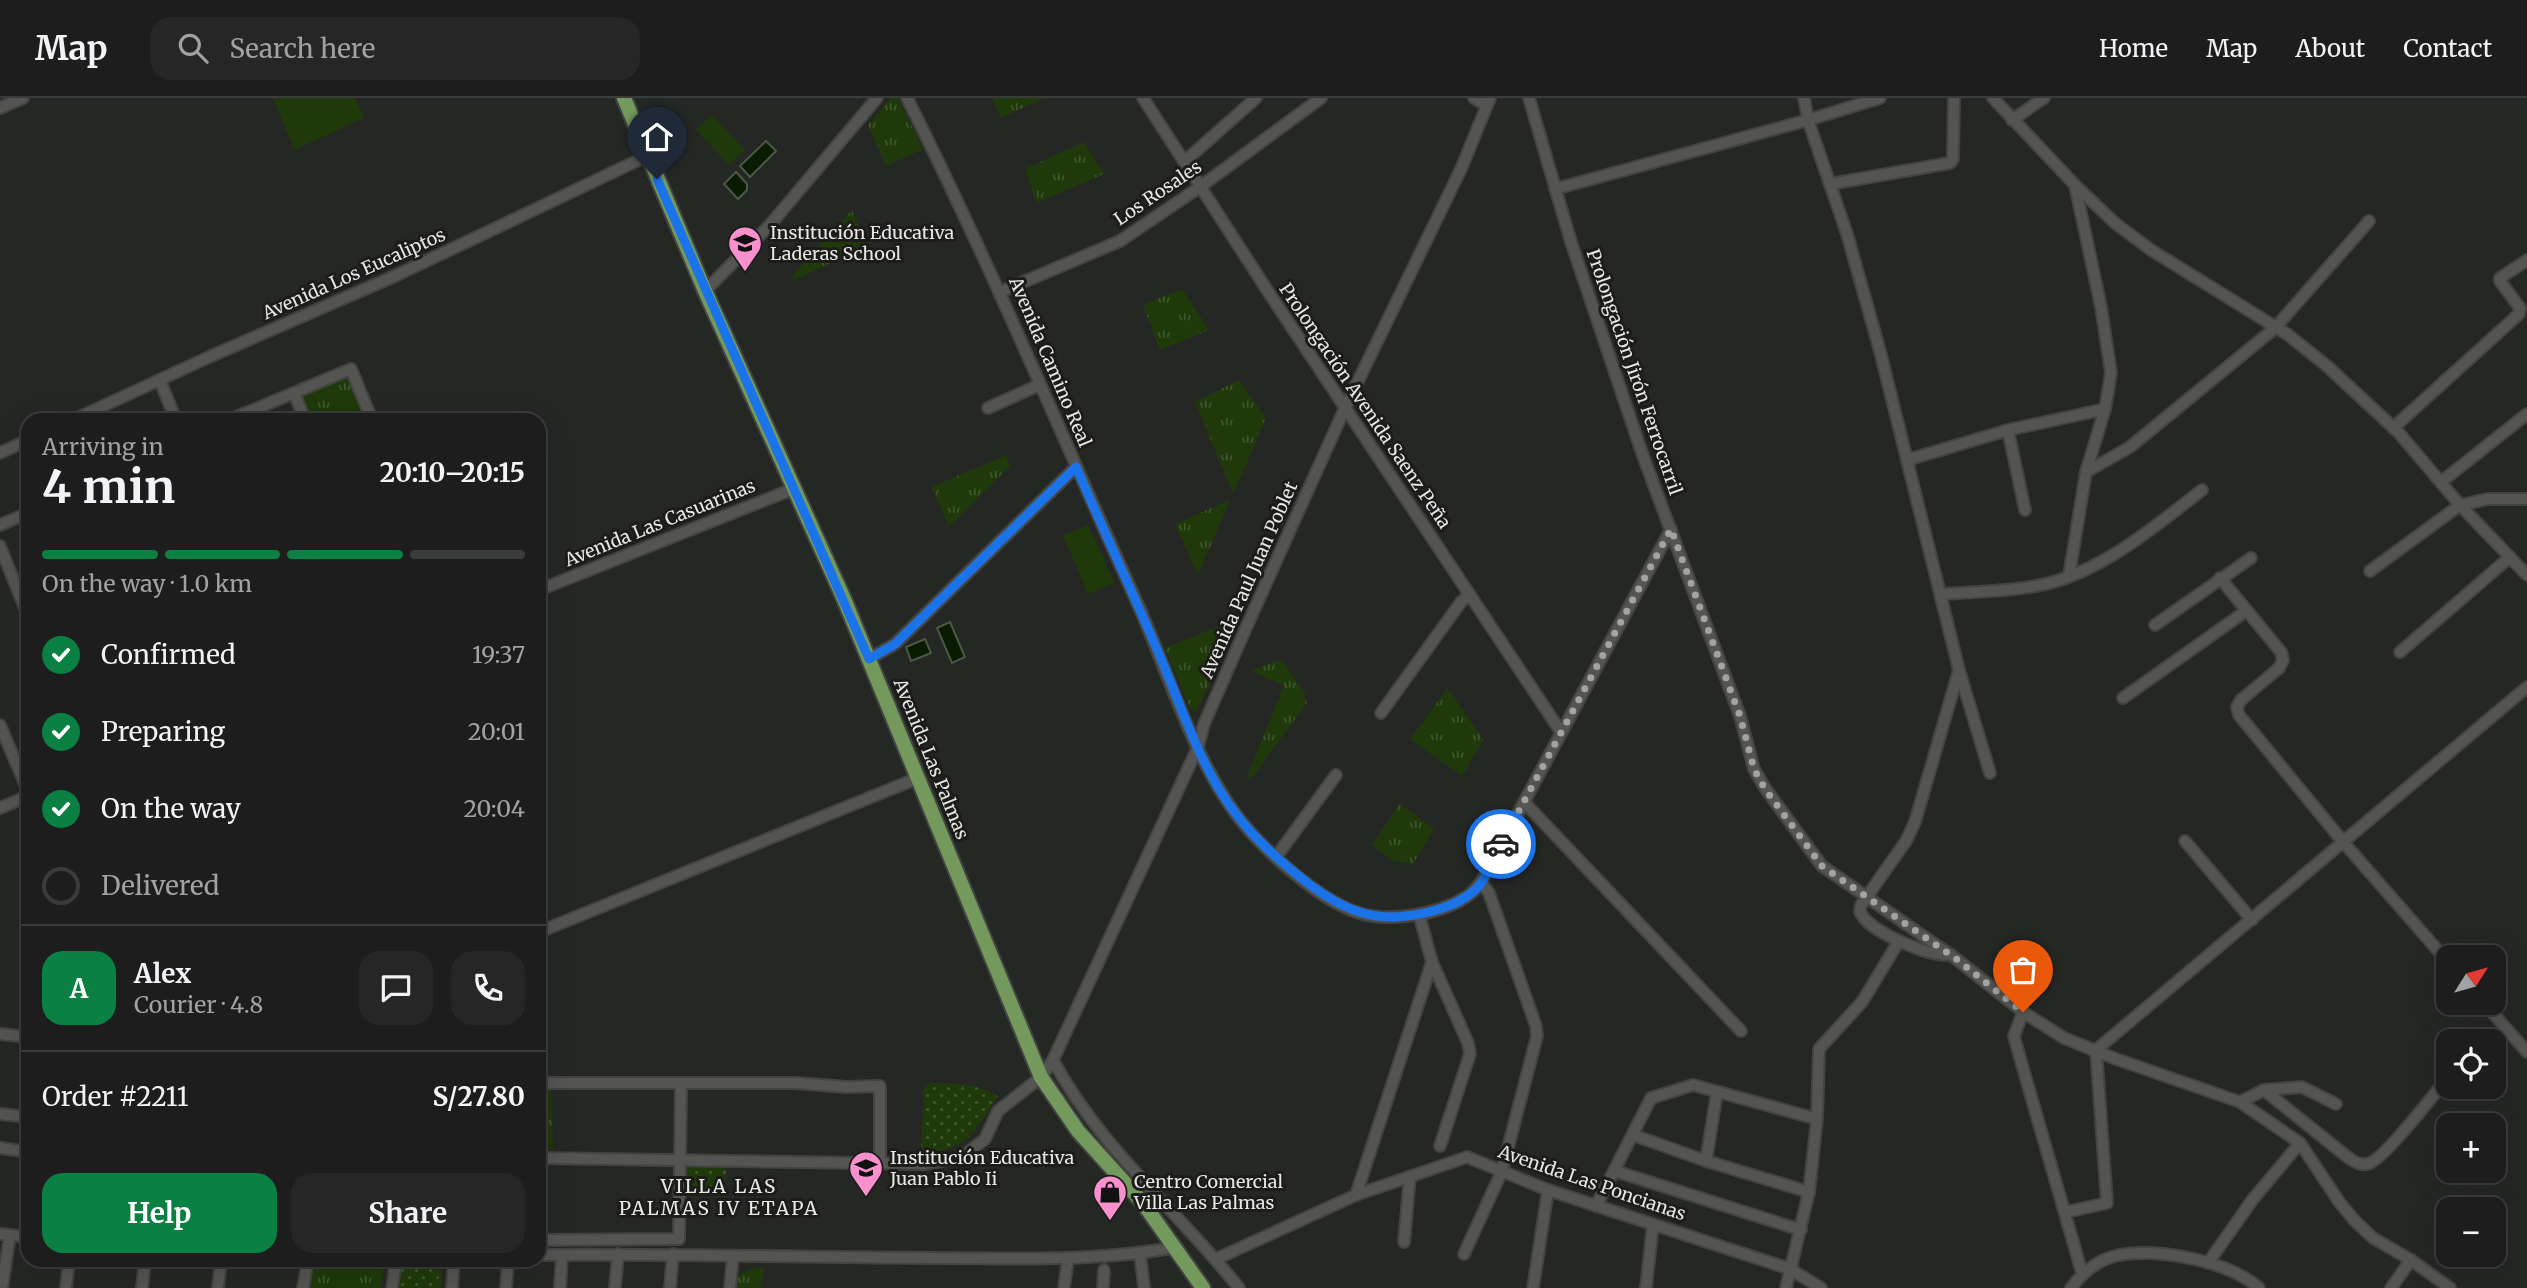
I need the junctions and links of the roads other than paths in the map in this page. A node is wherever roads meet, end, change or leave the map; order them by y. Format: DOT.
graph roads {
  1 [pos="23,98"];
  2 [pos="624,98"];
  3 [pos="877,98"];
  4 [pos="907,98"];
  5 [pos="1143,98"];
  6 [pos="1256,98"];
  7 [pos="1300,98"];
  8 [pos="1321,98"];
  9 [pos="1475,98"];
  10 [pos="1529,98"];
  11 [pos="1804,98"];
  12 [pos="1880,98"];
  13 [pos="1954,98"];
  14 [pos="1993,98"];
  15 [pos="2044,98"];
  16 [pos="1488,102"];
  17 [pos="1308,107"];
  18 [pos="0,108"];
  19 [pos="1808,120"];
  20 [pos="2012,120"];
  21 [pos="648,156"];
  22 [pos="1184,162"];
  23 [pos="1829,184"];
  24 [pos="2075,185"];
  25 [pos="1200,187"];
  26 [pos="1555,189"];
  27 [pos="2369,221"];
  28 [pos="2527,260"];
  29 [pos="705,291"];
  30 [pos="1000,292"];
  31 [pos="2275,328"];
  32 [pos="160,381"];
  33 [pos="1040,385"];
  34 [pos="293,393"];
  35 [pos="988,408"];
  36 [pos="1345,408"];
  37 [pos="2105,409"];
  38 [pos="102,413"];
  39 [pos="173,413"];
  40 [pos="248,413"];
  41 [pos="302,413"];
  42 [pos="369,413"];
  43 [pos="2527,414"];
  44 [pos="2393,428"];
  45 [pos="2008,430"];
  46 [pos="21,443"];
  47 [pos="0,453"];
  48 [pos="1907,460"];
  49 [pos="1076,467"];
  50 [pos="2086,472"];
  51 [pos="2441,482"];
  52 [pos="793,489"];
  53 [pos="2202,490"];
  54 [pos="2526,498"];
  55 [pos="2460,505"];
  56 [pos="2025,510"];
  57 [pos="21,516"];
  58 [pos="0,525"];
  59 [pos="1671,529"];
  60 [pos="0,546"];
  61 [pos="2510,557"];
  62 [pos="2251,558"];
  63 [pos="2370,571"];
  64 [pos="2527,575"];
  65 [pos="2069,576"];
  66 [pos="2220,578"];
  67 [pos="546,587"];
  68 [pos="1940,594"];
  69 [pos="1469,595"];
  70 [pos="21,598"];
  71 [pos="2246,611"];
  72 [pos="2155,625"];
  73 [pos="2400,652"];
  74 [pos="869,659"];
  75 [pos="1959,670"];
  76 [pos="2527,687"];
  77 [pos="2123,698"];
  78 [pos="1381,713"];
  79 [pos="0,725"];
  80 [pos="1561,732"];
  81 [pos="1198,747"];
  82 [pos="1990,773"];
  83 [pos="21,774"];
  84 [pos="1336,775"];
  85 [pos="918,778"];
  86 [pos="21,799"];
  87 [pos="1524,802"];
  88 [pos="0,808"];
  89 [pos="2185,841"];
  90 [pos="2344,843"];
  91 [pos="1276,858"];
  92 [pos="1481,882"];
  93 [pos="1867,897"];
  94 [pos="1419,914"];
  95 [pos="2252,920"];
  96 [pos="546,929"];
  97 [pos="1899,941"];
  98 [pos="2436,948"];
  99 [pos="1950,954"];
  100 [pos="1433,962"];
  101 [pos="2023,1012"];
  102 [pos="2495,1015"];
  103 [pos="1741,1031"];
  104 [pos="0,1034"];
  105 [pos="21,1036"];
  106 [pos="2096,1050"];
  107 [pos="2527,1052"];
  108 [pos="1054,1060"];
  109 [pos="1041,1077"];
  110 [pos="546,1083"];
  111 [pos="681,1084"];
  112 [pos="2263,1090"];
  113 [pos="1717,1092"];
  114 [pos="2436,1092"];
  115 [pos="2240,1102"];
  116 [pos="2336,1104"];
  117 [pos="0,1114"];
  118 [pos="21,1116"];
  119 [pos="1817,1119"];
  120 [pos="1633,1135"];
  121 [pos="2300,1143"];
  122 [pos="1440,1146"];
  123 [pos="0,1148"];
  124 [pos="21,1151"];
  125 [pos="546,1158"];
  126 [pos="681,1161"];
  127 [pos="1706,1161"];
  128 [pos="880,1164"];
  129 [pos="1502,1171"];
  130 [pos="1615,1171"];
  131 [pos="1410,1176"];
  132 [pos="1548,1189"];
  133 [pos="1809,1192"];
  134 [pos="1356,1195"];
  135 [pos="1166,1204"];
  136 [pos="1596,1206"];
  137 [pos="2066,1212"];
  138 [pos="1153,1219"];
  139 [pos="1653,1224"];
  140 [pos="1801,1230"];
  141 [pos="5,1234"];
  142 [pos="546,1240"];
  143 [pos="1404,1242"];
  144 [pos="1172,1248"];
  145 [pos="618,1254"];
  146 [pos="673,1254"];
  147 [pos="1140,1254"];
  148 [pos="546,1255"];
  149 [pos="562,1255"];
  150 [pos="1464,1255"];
  151 [pos="733,1256"];
  152 [pos="1068,1258"];
  153 [pos="1216,1259"];
  154 [pos="2411,1260"];
  155 [pos="2208,1264"];
  156 [pos="68,1267"];
  157 [pos="144,1267"];
  158 [pos="220,1267"];
  159 [pos="307,1267"];
  160 [pos="395,1267"];
  161 [pos="454,1267"];
  162 [pos="508,1267"];
  163 [pos="1790,1269"];
  164 [pos="1104,1270"];
  165 [pos="2082,1273"];
  166 [pos="1144,1287"];
  167 [pos="2,1288"];
  168 [pos="66,1288"];
  169 [pos="142,1288"];
  170 [pos="218,1288"];
  171 [pos="303,1288"];
  172 [pos="392,1288"];
  173 [pos="452,1288"];
  174 [pos="506,1288"];
  175 [pos="560,1288"];
  176 [pos="615,1288"];
  177 [pos="670,1288"];
  178 [pos="730,1288"];
  179 [pos="1064,1288"];
  180 [pos="1103,1288"];
  181 [pos="1203,1288"];
  182 [pos="1239,1288"];
  183 [pos="1533,1288"];
  184 [pos="1646,1288"];
  185 [pos="1786,1288"];
  186 [pos="1821,1288"];
  187 [pos="2071,1288"];
  188 [pos="2259,1288"];
  189 [pos="2391,1288"];
  190 [pos="2450,1288"];
  1 -- 18 [label="street"];
  2 -- 21 [label="main road, Avenida Las Palmas"];
  3 -- 29 [label="street"];
  4 -- 30 [label="street, Avenida Camino Real"];
  5 -- 22 [label="street, Prolongación Avenida Saenz Peña"];
  6 -- 22 [label="street"];
  7 -- 17 [label="street"];
  8 -- 17 [label="street, Los Rosales"];
  9 -- 16 [label="street"];
  10 -- 26 [label="street, Prolongación Jirón Ferrocarril"];
  11 -- 19 [label="street"];
  12 -- 19 [label="street"];
  13 -- 23 [label="street"];
  14 -- 20 [label="street"];
  15 -- 20 [label="street"];
  16 -- 36 [label="street, Avenida Paul Juan Poblet"];
  17 -- 25 [label="street, Los Rosales"];
  19 -- 23 [label="street"];
  19 -- 26 [label="street"];
  20 -- 24 [label="street"];
  21 -- 29 [label="main road, Avenida Las Palmas"];
  21 -- 32 [label="street, Avenida Los Eucaliptos"];
  22 -- 25 [label="street, Prolongación Avenida Saenz Peña"];
  23 -- 48 [label="street"];
  24 -- 31 [label="street"];
  24 -- 37 [label="street"];
  25 -- 30 [label="street, Los Rosales"];
  25 -- 36 [label="street, Prolongación Avenida Saenz Peña"];
  26 -- 59 [label="street, Prolongación Jirón Ferrocarril"];
  27 -- 31 [label="street"];
  28 -- 44 [label="street"];
  29 -- 52 [label="main road, Avenida Las Palmas"];
  30 -- 33 [label="street, Avenida Camino Real"];
  31 -- 44 [label="street"];
  31 -- 50 [label="street"];
  32 -- 38 [label="street, Avenida Los Eucaliptos"];
  32 -- 39 [label="street"];
  33 -- 35 [label="street"];
  33 -- 49 [label="street, Avenida Camino Real"];
  34 -- 40 [label="street"];
  34 -- 41 [label="street"];
  34 -- 42 [label="street"];
  36 -- 69 [label="street, Prolongación Avenida Saenz Peña"];
  36 -- 81 [label="street, Avenida Paul Juan Poblet"];
  37 -- 45 [label="street"];
  37 -- 50 [label="street"];
  43 -- 51 [label="street"];
  44 -- 51 [label="street"];
  45 -- 48 [label="street"];
  45 -- 56 [label="street"];
  46 -- 47 [label="street"];
  48 -- 68 [label="street"];
  49 -- 74 [label="street"];
  49 -- 81 [label="street, Avenida Camino Real"];
  50 -- 65 [label="street"];
  51 -- 55 [label="street"];
  52 -- 67 [label="street, Avenida Las Casuarinas"];
  52 -- 74 [label="main road, Avenida Las Palmas"];
  53 -- 65 [label="street"];
  54 -- 55 [label="street"];
  55 -- 61 [label="street"];
  55 -- 63 [label="street"];
  57 -- 58 [label="street"];
  59 -- 80 [label="street, Avenida Camino Real"];
  59 -- 93 [label="street, Prolongación Jirón Ferrocarril"];
  60 -- 70 [label="street"];
  61 -- 64 [label="street"];
  61 -- 73 [label="street"];
  62 -- 66 [label="street"];
  65 -- 68 [label="street"];
  66 -- 71 [label="street"];
  66 -- 72 [label="street"];
  68 -- 75 [label="street"];
  69 -- 78 [label="street"];
  69 -- 80 [label="street, Prolongación Avenida Saenz Peña"];
  71 -- 77 [label="street"];
  71 -- 90 [label="street"];
  74 -- 85 [label="main road, Avenida Las Palmas"];
  75 -- 82 [label="street"];
  75 -- 93 [label="street"];
  76 -- 90 [label="street"];
  79 -- 83 [label="street"];
  80 -- 87 [label="street, Avenida Camino Real"];
  81 -- 91 [label="street, Avenida Camino Real"];
  81 -- 108 [label="street, Avenida Paul Juan Poblet"];
  84 -- 91 [label="street"];
  85 -- 96 [label="street"];
  85 -- 109 [label="main road, Avenida Las Palmas"];
  86 -- 88 [label="street"];
  87 -- 92 [label="street, Avenida Camino Real"];
  87 -- 103 [label="street"];
  89 -- 95 [label="street"];
  90 -- 95 [label="street"];
  90 -- 98 [label="street"];
  91 -- 94 [label="street, Avenida Camino Real"];
  92 -- 94 [label="street, Avenida Camino Real"];
  92 -- 129 [label="street"];
  93 -- 97 [label="street"];
  93 -- 99 [label="street, Prolongación Jirón Ferrocarril"];
  94 -- 100 [label="street"];
  95 -- 106 [label="street"];
  97 -- 99 [label="street"];
  97 -- 119 [label="street"];
  99 -- 101 [label="street, Prolongación Jirón Ferrocarril"];
  100 -- 122 [label="street"];
  100 -- 134 [label="street"];
  101 -- 106 [label="street, Prolongación Jirón Ferrocarril"];
  101 -- 137 [label="street"];
  102 -- 107 [label="street"];
  104 -- 105 [label="street"];
  106 -- 115 [label="street, Prolongación Jirón Ferrocarril"];
  106 -- 137 [label="street"];
  108 -- 109 [label="street, Avenida Paul Juan Poblet"];
  108 -- 135 [label="street"];
  109 -- 128 [label="street, Avenida Paul Juan Poblet"];
  109 -- 138 [label="main road, Avenida Las Palmas"];
  110 -- 111 [label="street"];
  111 -- 126 [label="street"];
  111 -- 128 [label="street"];
  112 -- 114 [label="street"];
  112 -- 115 [label="street"];
  112 -- 116 [label="street"];
  113 -- 119 [label="street"];
  113 -- 120 [label="street"];
  113 -- 127 [label="street"];
  115 -- 121 [label="street, Prolongación Jirón Ferrocarril"];
  117 -- 118 [label="street"];
  119 -- 133 [label="street"];
  120 -- 127 [label="street"];
  120 -- 130 [label="street"];
  121 -- 154 [label="street, Prolongación Jirón Ferrocarril"];
  121 -- 155 [label="street"];
  123 -- 124 [label="street"];
  125 -- 126 [label="street, Avenida Paul Juan Poblet"];
  126 -- 128 [label="street, Avenida Paul Juan Poblet"];
  126 -- 142 [label="street"];
  127 -- 133 [label="street"];
  129 -- 131 [label="street, Avenida Las Poncianas"];
  129 -- 132 [label="street, Avenida Las Poncianas"];
  129 -- 150 [label="street"];
  130 -- 136 [label="street"];
  130 -- 140 [label="street"];
  131 -- 134 [label="street, Avenida Las Poncianas"];
  131 -- 143 [label="street"];
  132 -- 136 [label="street, Avenida Las Poncianas"];
  132 -- 183 [label="street"];
  133 -- 140 [label="street"];
  134 -- 153 [label="street, Avenida Las Poncianas"];
  135 -- 138 [label="street"];
  135 -- 153 [label="street"];
  136 -- 139 [label="street, Avenida Las Poncianas"];
  137 -- 165 [label="street"];
  138 -- 144 [label="main road, Avenida Las Palmas"];
  139 -- 163 [label="street, Avenida Las Poncianas"];
  139 -- 184 [label="street"];
  140 -- 163 [label="street"];
  141 -- 167 [label="street"];
  144 -- 147 [label="street"];
  144 -- 181 [label="main road, Avenida Las Palmas"];
  145 -- 146 [label="street"];
  145 -- 149 [label="street"];
  145 -- 176 [label="street"];
  146 -- 151 [label="street"];
  146 -- 177 [label="street"];
  147 -- 152 [label="street"];
  147 -- 166 [label="street"];
  148 -- 149 [label="street"];
  149 -- 175 [label="street"];
  151 -- 152 [label="street"];
  151 -- 178 [label="street"];
  152 -- 179 [label="street"];
  153 -- 182 [label="street"];
  154 -- 189 [label="street"];
  154 -- 190 [label="street, Prolongación Jirón Ferrocarril"];
  155 -- 165 [label="street"];
  155 -- 188 [label="street"];
  156 -- 168 [label="street"];
  157 -- 169 [label="street"];
  158 -- 170 [label="street"];
  159 -- 171 [label="street"];
  160 -- 172 [label="street"];
  161 -- 173 [label="street"];
  162 -- 174 [label="street"];
  163 -- 185 [label="street"];
  163 -- 186 [label="street, Avenida Las Poncianas"];
  164 -- 180 [label="street"];
  165 -- 187 [label="street"];
}
